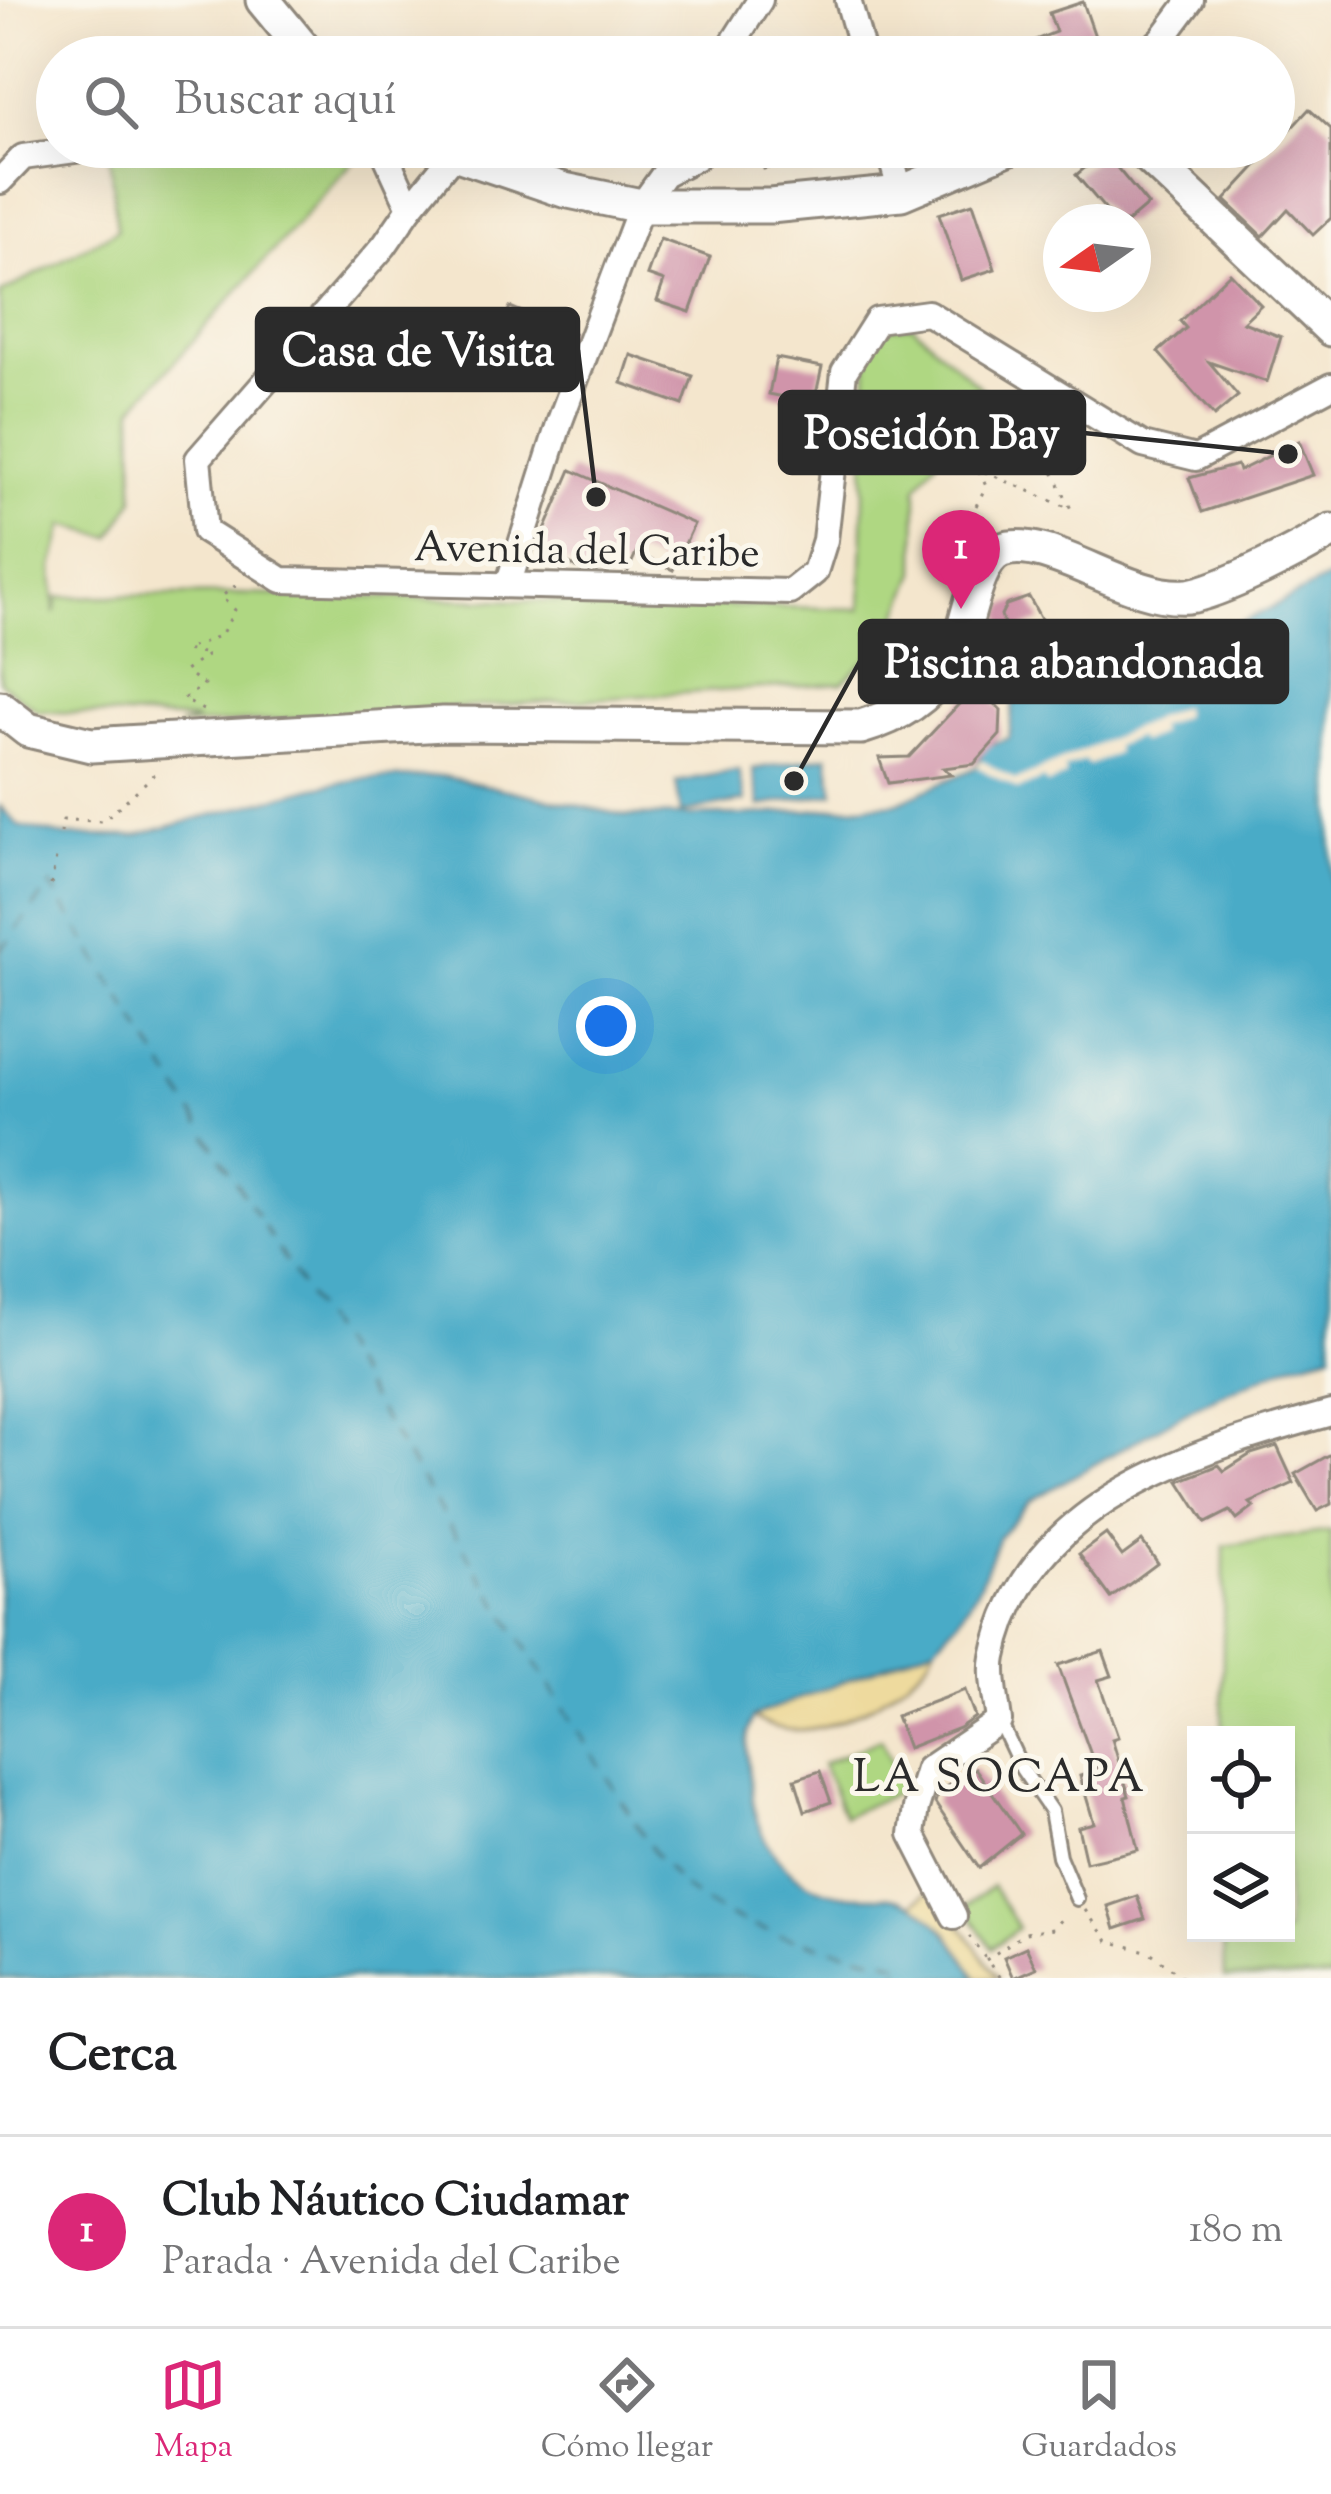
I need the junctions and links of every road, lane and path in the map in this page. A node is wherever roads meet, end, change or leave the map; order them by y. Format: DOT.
graph roads {
  1 [pos="262,0"];
  2 [pos="760,0"];
  3 [pos="848,0"];
  4 [pos="1192,0"];
  5 [pos="292,36"];
  6 [pos="737,36"];
  7 [pos="858,36"];
  8 [pos="1164,36"];
  9 [pos="36,156"];
  10 [pos="392,168"];
  11 [pos="435,168"];
  12 [pos="497,168"];
  13 [pos="676,168"];
  14 [pos="894,168"];
  15 [pos="960,168"];
  16 [pos="1161,168"];
  17 [pos="0,181"];
  18 [pos="901,193"];
  19 [pos="641,206"];
  20 [pos="410,208"];
  21 [pos="1331,329"];
  22 [pos="999,357"];
  23 [pos="1331,386"];
  24 [pos="976,506"];
  25 [pos="1331,531"];
  26 [pos="508,586"];
  27 [pos="220,597"];
  28 [pos="0,708"];
  29 [pos="191,718"];
  30 [pos="155,774"];
  31 [pos="61,832"];
  32 [pos="57,852"];
  33 [pos="51,885"];
  34 [pos="1331,1413"];
  35 [pos="1000,1720"];
  36 [pos="1077,1899"];
  37 [pos="954,1916"];
  38 [pos="986,1960"];
  39 [pos="1000,1978"];
  40 [pos="1184,1978"];
  1 -- 5 [label="main road"];
  2 -- 6 [label="street"];
  3 -- 7 [label="street"];
  4 -- 8 [label="street"];
  9 -- 17 [label="street"];
  10 -- 20 [label="street"];
  11 -- 20 [label="street, Avenida del Caribe"];
  12 -- 19 [label="main road"];
  13 -- 19 [label="street"];
  14 -- 18 [label="street"];
  15 -- 18 [label="main road"];
  16 -- 21 [label="main road"];
  18 -- 19 [label="main road"];
  19 -- 26 [label="street"];
  20 -- 26 [label="street, Avenida del Caribe"];
  22 -- 23 [label="street, Avenida del Caribe"];
  22 -- 24 [label="path"];
  22 -- 26 [label="street, Avenida del Caribe"];
  25 -- 28 [label="main road"];
  27 -- 29 [label="path"];
  30 -- 31 [label="path"];
  32 -- 33 [label="path"];
  34 -- 35 [label="street"];
  35 -- 36 [label="lane"];
  35 -- 37 [label="street"];
  36 -- 38 [label="path"];
  36 -- 40 [label="path"];
  37 -- 38 [label="path"];
  38 -- 39 [label="path"];
}
